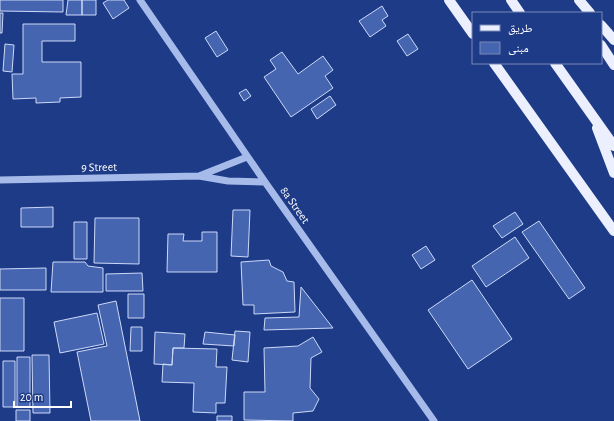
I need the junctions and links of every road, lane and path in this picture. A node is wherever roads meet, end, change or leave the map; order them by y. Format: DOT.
graph roads {
  1 [pos="140,0"];
  2 [pos="449,0"];
  3 [pos="511,0"];
  4 [pos="573,0"];
  5 [pos="579,0"];
  6 [pos="519,12"];
  7 [pos="580,12"];
  8 [pos="589,12"];
  9 [pos="602,26"];
  10 [pos="472,33"];
  11 [pos="614,40"];
  12 [pos="602,47"];
  13 [pos="495,64"];
  14 [pos="556,64"];
  15 [pos="614,66"];
  16 [pos="594,119"];
  17 [pos="614,146"];
  18 [pos="247,157"];
  19 [pos="614,173"];
  20 [pos="199,176"];
  21 [pos="0,180"];
  22 [pos="265,182"];
  23 [pos="614,231"];
  24 [pos="434,421"];
  1 -- 18 [label="street, 8a Street"];
  2 -- 10 [label="main road"];
  3 -- 6 [label="main road"];
  4 -- 7 [label="main road"];
  5 -- 8 [label="main road"];
  9 -- 11 [label="main road"];
  12 -- 15 [label="main road"];
  13 -- 23 [label="main road"];
  14 -- 16 [label="main road"];
  16 -- 17 [label="main road"];
  16 -- 19 [label="main road"];
  18 -- 20 [label="street, 9 Street"];
  18 -- 22 [label="street, 8a Street"];
  20 -- 21 [label="street, 9 Street"];
  20 -- 22 [label="street, 9 Street"];
  22 -- 24 [label="street, 8a Street"];
}
